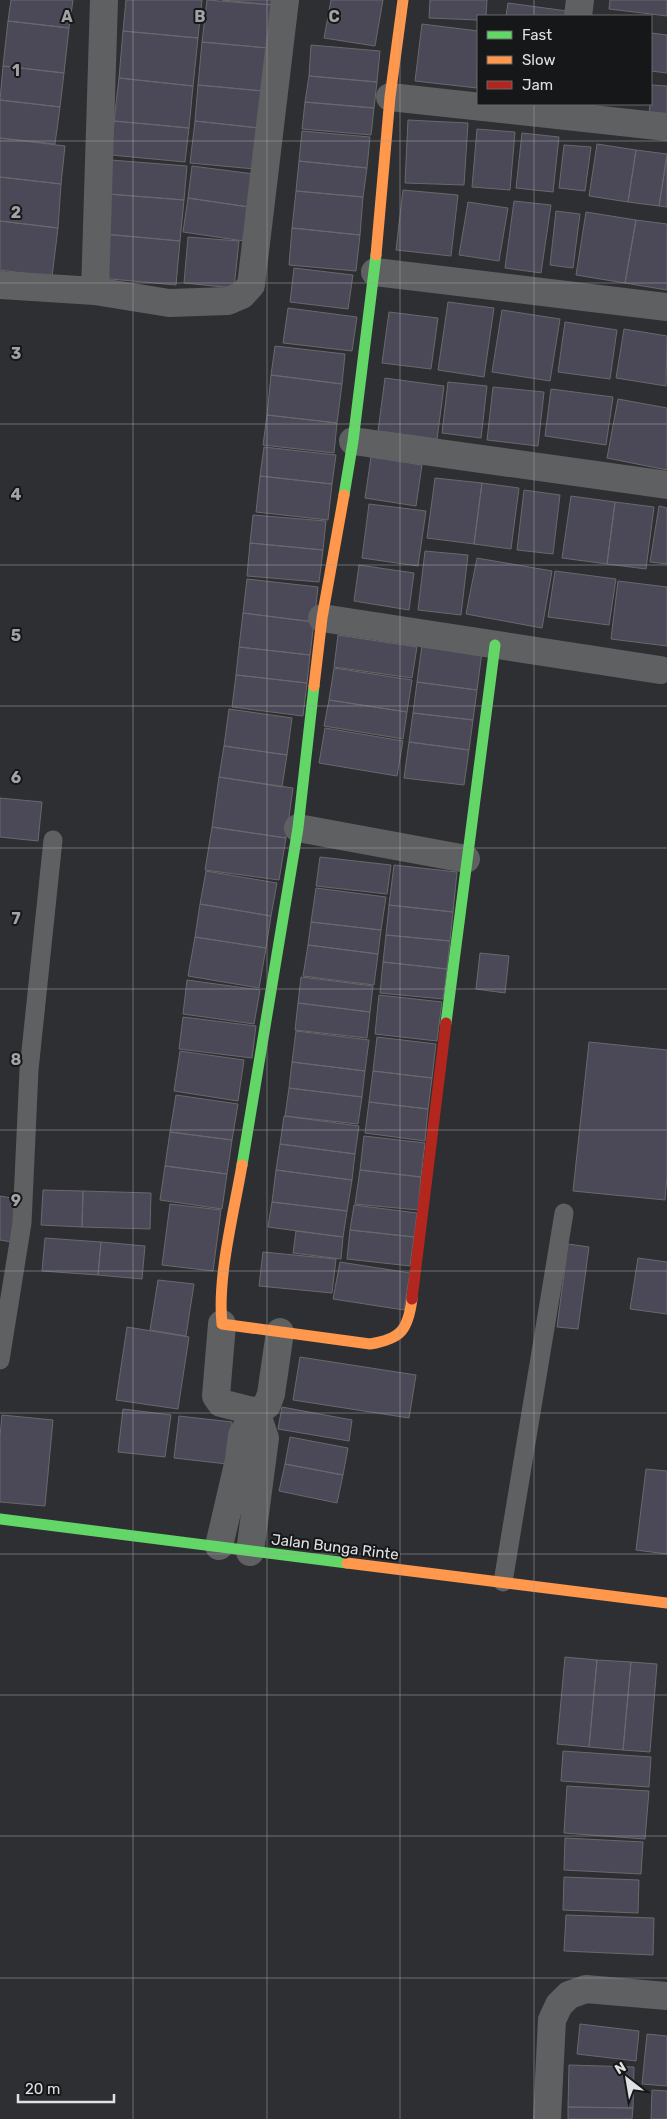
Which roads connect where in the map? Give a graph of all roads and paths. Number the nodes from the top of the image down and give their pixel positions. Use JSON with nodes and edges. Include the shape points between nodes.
{"nodes":[{"id":1,"x":104,"y":0,"type":"edge"},
{"id":2,"x":286,"y":0,"type":"edge"},
{"id":3,"x":403,"y":0,"type":"edge"},
{"id":4,"x":580,"y":0,"type":"edge"},
{"id":5,"x":578,"y":15,"type":"edge"},
{"id":6,"x":390,"y":97,"type":"junction"},
{"id":7,"x":477,"y":104,"type":"edge"},
{"id":8,"x":497,"y":105,"type":"edge"},
{"id":9,"x":564,"y":110,"type":"edge"},
{"id":10,"x":667,"y":127,"type":"edge"},
{"id":11,"x":375,"y":272,"type":"junction"},
{"id":12,"x":0,"y":286,"type":"edge"},
{"id":13,"x":94,"y":292,"type":"junction"},
{"id":14,"x":667,"y":307,"type":"edge"},
{"id":15,"x":353,"y":441,"type":"junction"},
{"id":16,"x":667,"y":485,"type":"edge"},
{"id":17,"x":322,"y":618,"type":"junction"},
{"id":18,"x":495,"y":644,"type":"junction"},
{"id":19,"x":660,"y":670,"type":"dead end"},
{"id":20,"x":298,"y":828,"type":"junction"},
{"id":21,"x":53,"y":840,"type":"dead end"},
{"id":22,"x":466,"y":859,"type":"junction"},
{"id":23,"x":564,"y":1213,"type":"dead end"},
{"id":24,"x":222,"y":1324,"type":"junction"},
{"id":25,"x":280,"y":1332,"type":"junction"},
{"id":26,"x":0,"y":1360,"type":"edge"},
{"id":27,"x":256,"y":1412,"type":"junction"},
{"id":28,"x":0,"y":1519,"type":"edge"},
{"id":29,"x":219,"y":1546,"type":"junction"},
{"id":30,"x":250,"y":1552,"type":"junction"},
{"id":31,"x":503,"y":1582,"type":"junction"},
{"id":32,"x":667,"y":1603,"type":"edge"},
{"id":33,"x":667,"y":1996,"type":"edge"},
{"id":34,"x":547,"y":2119,"type":"edge"}],
"edges":[{"from":1,"to":13,"type":"street"},
{"from":2,"to":13,"type":"street","via":[[250,285],[242,295],[228,301],[169,303]]},
{"from":3,"to":6,"type":"street"},
{"from":4,"to":5,"type":"street"},
{"from":6,"to":7,"type":"street"},
{"from":6,"to":11,"type":"street"},
{"from":8,"to":9,"type":"street"},
{"from":9,"to":10,"type":"street"},
{"from":11,"to":14,"type":"street"},
{"from":11,"to":15,"type":"street"},
{"from":12,"to":13,"type":"street"},
{"from":15,"to":16,"type":"street"},
{"from":15,"to":17,"type":"street"},
{"from":17,"to":18,"type":"street"},
{"from":17,"to":20,"type":"street"},
{"from":18,"to":19,"type":"street"},
{"from":18,"to":22,"type":"street"},
{"from":20,"to":22,"type":"street"},
{"from":20,"to":24,"type":"street","via":[[223,1277]]},
{"from":21,"to":26,"type":"lane","via":[[30,1070],[22,1223]]},
{"from":22,"to":25,"type":"street","via":[[410,1318],[402,1334],[389,1341],[370,1344]]},
{"from":23,"to":31,"type":"lane"},
{"from":24,"to":25,"type":"street"},
{"from":24,"to":27,"type":"street","via":[[216,1396],[222,1403]]},
{"from":25,"to":27,"type":"street","via":[[271,1394],[267,1405]]},
{"from":27,"to":29,"type":"street","via":[[242,1435]]},
{"from":27,"to":30,"type":"street","via":[[265,1438]]},
{"from":28,"to":29,"type":"street","name":"Jalan Bunga Rinte"},
{"from":29,"to":30,"type":"street","name":"Jalan Bunga Rinte"},
{"from":30,"to":31,"type":"street","name":"Jalan Bunga Rinte"},
{"from":31,"to":32,"type":"street","name":"Jalan Bunga Rinte"},
{"from":33,"to":34,"type":"street","via":[[586,1990],[569,1995],[559,2005],[552,2020]]}]}
